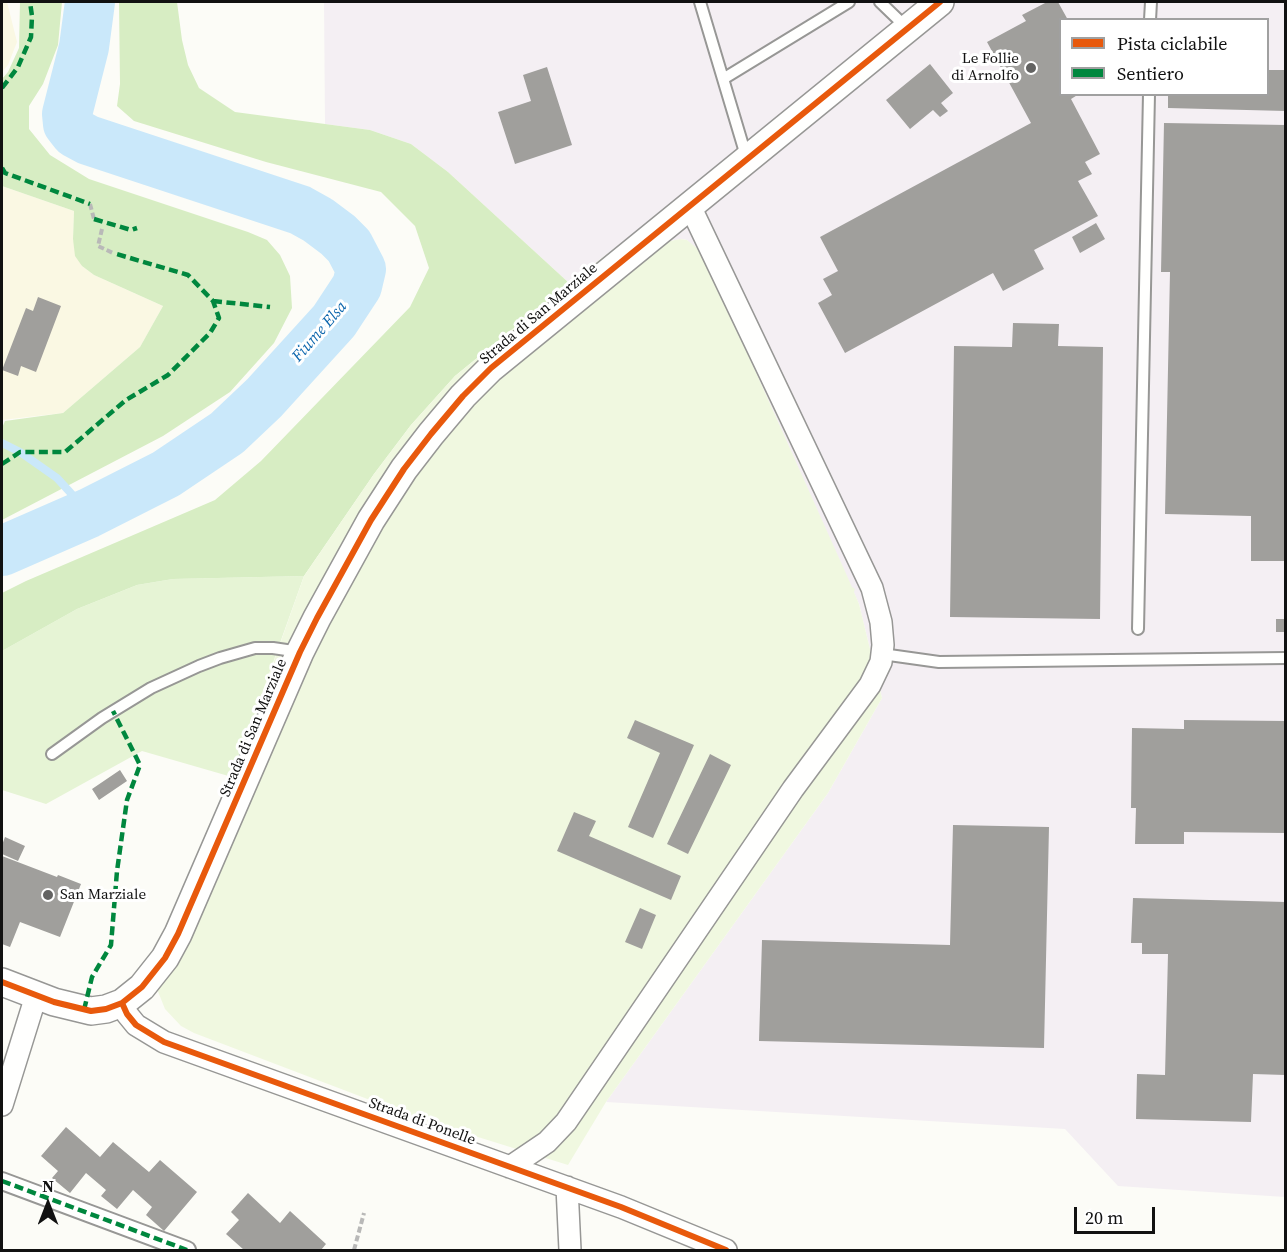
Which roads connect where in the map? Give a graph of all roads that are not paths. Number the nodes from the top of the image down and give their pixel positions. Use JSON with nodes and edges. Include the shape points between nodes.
{"nodes":[{"id":1,"x":700,"y":2,"type":"edge"},
{"id":2,"x":849,"y":2,"type":"edge"},
{"id":3,"x":880,"y":2,"type":"edge"},
{"id":4,"x":940,"y":2,"type":"edge"},
{"id":5,"x":1151,"y":2,"type":"edge"},
{"id":6,"x":1150,"y":18,"type":"edge"},
{"id":7,"x":907,"y":28,"type":"junction"},
{"id":8,"x":723,"y":79,"type":"junction"},
{"id":9,"x":1149,"y":96,"type":"edge"},
{"id":10,"x":747,"y":159,"type":"junction"},
{"id":11,"x":690,"y":206,"type":"junction"},
{"id":12,"x":1138,"y":630,"type":"dead end"},
{"id":13,"x":300,"y":652,"type":"junction"},
{"id":14,"x":882,"y":654,"type":"junction"},
{"id":15,"x":1286,"y":658,"type":"edge"},
{"id":16,"x":52,"y":754,"type":"dead end"},
{"id":17,"x":2,"y":982,"type":"edge"},
{"id":18,"x":36,"y":996,"type":"junction"},
{"id":19,"x":122,"y":1003,"type":"junction"},
{"id":20,"x":5,"y":1080,"type":"edge"},
{"id":21,"x":2,"y":1105,"type":"edge"},
{"id":22,"x":510,"y":1167,"type":"junction"},
{"id":23,"x":2,"y":1181,"type":"edge"},
{"id":24,"x":567,"y":1187,"type":"junction"},
{"id":25,"x":187,"y":1251,"type":"edge"},
{"id":26,"x":570,"y":1251,"type":"edge"},
{"id":27,"x":726,"y":1251,"type":"edge"}],
"edges":[{"from":1,"to":8,"type":"lane"},
{"from":2,"to":8,"type":"lane"},
{"from":3,"to":7,"type":"lane"},
{"from":4,"to":7,"type":"street","name":"Strada di San Marziale"},
{"from":5,"to":6,"type":"lane"},
{"from":7,"to":10,"type":"street","name":"Strada di San Marziale"},
{"from":8,"to":10,"type":"lane"},
{"from":9,"to":12,"type":"lane"},
{"from":10,"to":11,"type":"street","name":"Strada di San Marziale"},
{"from":11,"to":13,"type":"street","name":"Strada di San Marziale","via":[[491,368],[447,414],[410,460],[366,528]]},
{"from":11,"to":14,"type":"street","via":[[872,588],[881,622]]},
{"from":13,"to":16,"type":"lane","via":[[255,648],[199,666],[151,688]]},
{"from":13,"to":19,"type":"street","name":"Strada di San Marziale","via":[[172,947],[142,987]]},
{"from":14,"to":15,"type":"lane","via":[[939,662]]},
{"from":14,"to":22,"type":"street","via":[[870,685],[774,816],[575,1110],[547,1142]]},
{"from":17,"to":18,"type":"street","name":"Strada di San Marziale"},
{"from":18,"to":19,"type":"street","name":"Strada di San Marziale","via":[[91,1011]]},
{"from":18,"to":20,"type":"street"},
{"from":19,"to":22,"type":"street","name":"Strada di Ponelle","via":[[136,1025],[164,1042]]},
{"from":20,"to":21,"type":"street"},
{"from":22,"to":24,"type":"street","name":"Strada di Ponelle"},
{"from":23,"to":25,"type":"street"},
{"from":24,"to":26,"type":"street"},
{"from":24,"to":27,"type":"street","name":"Strada di Ponelle"}]}
